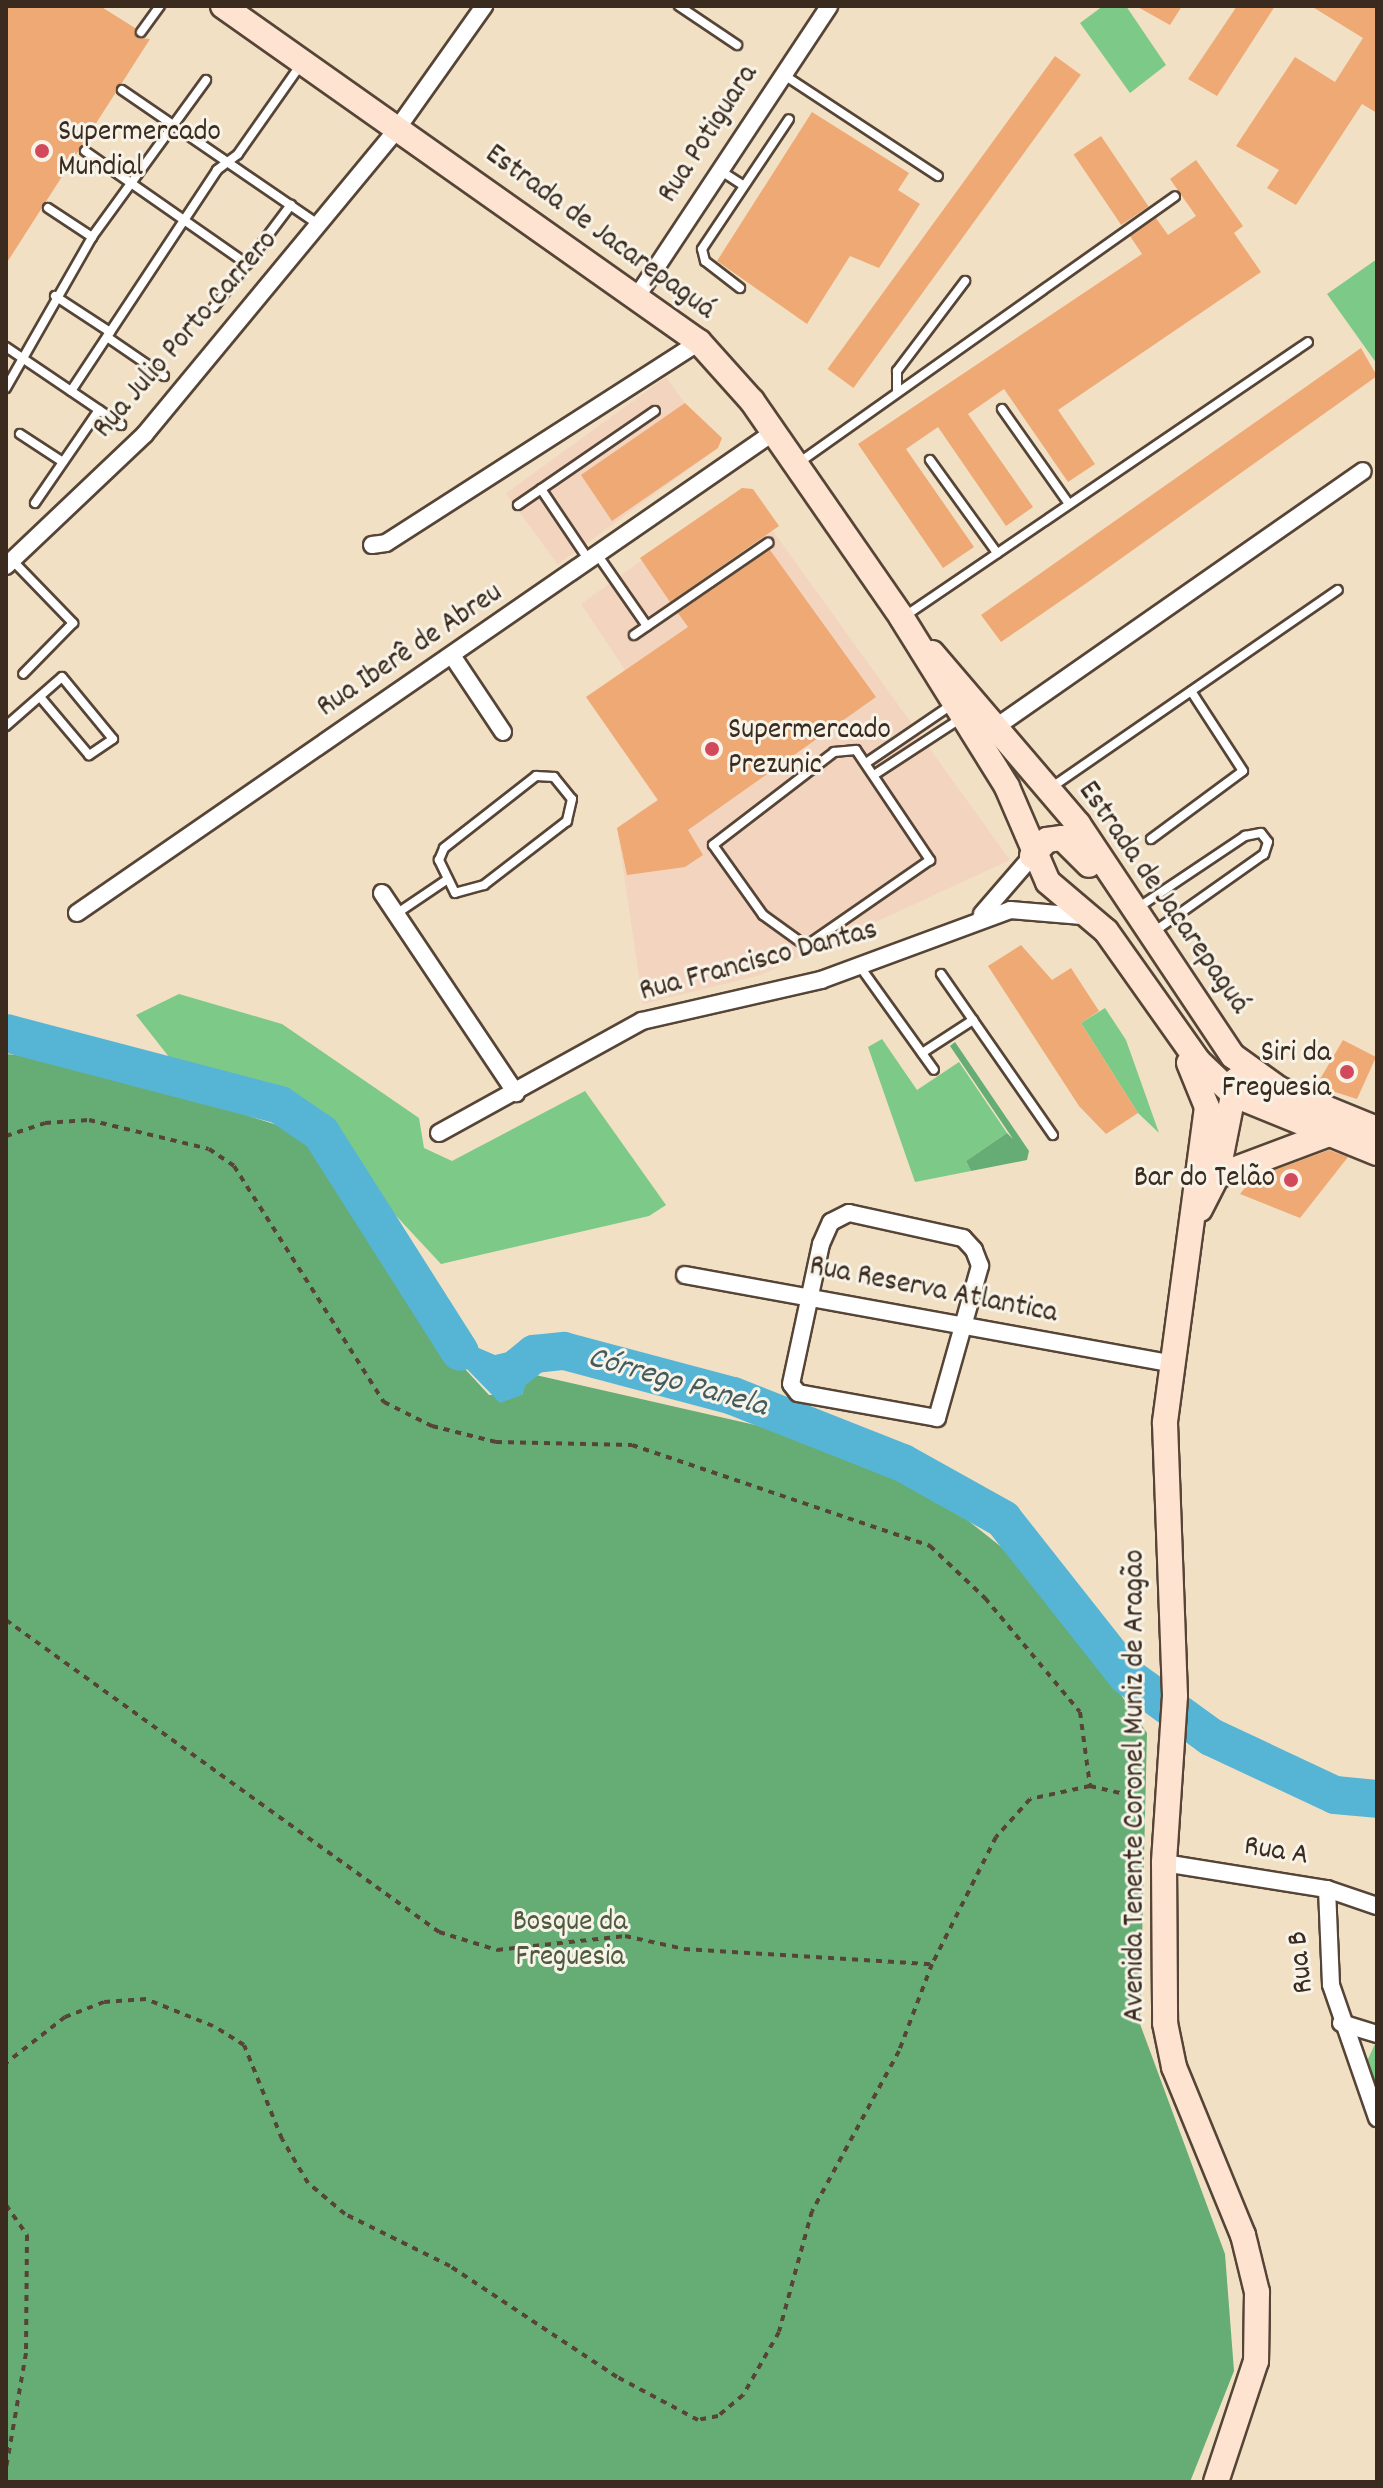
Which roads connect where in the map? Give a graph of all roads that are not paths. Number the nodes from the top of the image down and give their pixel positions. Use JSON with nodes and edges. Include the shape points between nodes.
{"nodes":[{"id":1,"x":160,"y":6,"type":"edge"},
{"id":2,"x":223,"y":6,"type":"edge"},
{"id":3,"x":484,"y":6,"type":"edge"},
{"id":4,"x":679,"y":6,"type":"edge"},
{"id":5,"x":829,"y":6,"type":"edge"},
{"id":6,"x":141,"y":32,"type":"dead end"},
{"id":7,"x":737,"y":45,"type":"dead end"},
{"id":8,"x":302,"y":62,"type":"junction"},
{"id":9,"x":784,"y":74,"type":"junction"},
{"id":10,"x":206,"y":80,"type":"dead end"},
{"id":11,"x":122,"y":90,"type":"dead end"},
{"id":12,"x":789,"y":119,"type":"dead end"},
{"id":13,"x":173,"y":123,"type":"junction"},
{"id":14,"x":397,"y":129,"type":"junction"},
{"id":15,"x":85,"y":151,"type":"dead end"},
{"id":16,"x":227,"y":161,"type":"junction"},
{"id":17,"x":720,"y":170,"type":"junction"},
{"id":18,"x":938,"y":176,"type":"dead end"},
{"id":19,"x":130,"y":182,"type":"junction"},
{"id":20,"x":744,"y":186,"type":"junction"},
{"id":21,"x":1175,"y":196,"type":"dead end"},
{"id":22,"x":291,"y":205,"type":"junction"},
{"id":23,"x":48,"y":208,"type":"dead end"},
{"id":24,"x":184,"y":220,"type":"junction"},
{"id":25,"x":318,"y":224,"type":"junction"},
{"id":26,"x":92,"y":237,"type":"junction"},
{"id":27,"x":247,"y":264,"type":"junction"},
{"id":28,"x":965,"y":281,"type":"dead end"},
{"id":29,"x":740,"y":288,"type":"dead end"},
{"id":30,"x":638,"y":295,"type":"junction"},
{"id":31,"x":55,"y":296,"type":"junction"},
{"id":32,"x":214,"y":307,"type":"dead end"},
{"id":33,"x":108,"y":334,"type":"junction"},
{"id":34,"x":699,"y":342,"type":"junction"},
{"id":35,"x":1308,"y":342,"type":"dead end"},
{"id":36,"x":6,"y":347,"type":"edge"},
{"id":37,"x":24,"y":359,"type":"junction"},
{"id":38,"x":164,"y":376,"type":"dead end"},
{"id":39,"x":6,"y":388,"type":"edge"},
{"id":40,"x":71,"y":391,"type":"junction"},
{"id":41,"x":897,"y":392,"type":"junction"},
{"id":42,"x":1002,"y":409,"type":"dead end"},
{"id":43,"x":99,"y":410,"type":"junction"},
{"id":44,"x":655,"y":411,"type":"dead end"},
{"id":45,"x":121,"y":425,"type":"dead end"},
{"id":46,"x":774,"y":432,"type":"junction"},
{"id":47,"x":20,"y":434,"type":"dead end"},
{"id":48,"x":930,"y":460,"type":"dead end"},
{"id":49,"x":63,"y":462,"type":"junction"},
{"id":50,"x":797,"y":464,"type":"junction"},
{"id":51,"x":1363,"y":471,"type":"dead end"},
{"id":52,"x":541,"y":489,"type":"junction"},
{"id":53,"x":35,"y":503,"type":"dead end"},
{"id":54,"x":1069,"y":504,"type":"junction"},
{"id":55,"x":518,"y":505,"type":"dead end"},
{"id":56,"x":768,"y":543,"type":"dead end"},
{"id":57,"x":372,"y":545,"type":"dead end"},
{"id":58,"x":997,"y":553,"type":"junction"},
{"id":59,"x":595,"y":560,"type":"junction"},
{"id":60,"x":9,"y":563,"type":"edge"},
{"id":61,"x":1338,"y":590,"type":"dead end"},
{"id":62,"x":902,"y":618,"type":"junction"},
{"id":63,"x":647,"y":626,"type":"junction"},
{"id":64,"x":634,"y":635,"type":"dead end"},
{"id":65,"x":453,"y":657,"type":"junction"},
{"id":66,"x":23,"y":674,"type":"dead end"},
{"id":67,"x":1191,"y":691,"type":"junction"},
{"id":68,"x":40,"y":697,"type":"junction"},
{"id":69,"x":955,"y":713,"type":"junction"},
{"id":70,"x":6,"y":726,"type":"edge"},
{"id":71,"x":996,"y":727,"type":"junction"},
{"id":72,"x":503,"y":732,"type":"dead end"},
{"id":73,"x":866,"y":763,"type":"junction"},
{"id":74,"x":874,"y":775,"type":"junction"},
{"id":75,"x":1048,"y":790,"type":"junction"},
{"id":76,"x":1151,"y":839,"type":"dead end"},
{"id":77,"x":1032,"y":856,"type":"junction"},
{"id":78,"x":445,"y":881,"type":"junction"},
{"id":79,"x":382,"y":893,"type":"dead end"},
{"id":80,"x":1135,"y":910,"type":"junction"},
{"id":81,"x":77,"y":913,"type":"dead end"},
{"id":82,"x":396,"y":914,"type":"junction"},
{"id":83,"x":971,"y":922,"type":"junction"},
{"id":84,"x":1097,"y":922,"type":"junction"},
{"id":85,"x":1151,"y":934,"type":"junction"},
{"id":86,"x":861,"y":968,"type":"junction"},
{"id":87,"x":941,"y":974,"type":"dead end"},
{"id":88,"x":973,"y":1020,"type":"junction"},
{"id":89,"x":1180,"y":1038,"type":"junction"},
{"id":90,"x":1223,"y":1043,"type":"junction"},
{"id":91,"x":922,"y":1053,"type":"junction"},
{"id":92,"x":934,"y":1070,"type":"dead end"},
{"id":93,"x":516,"y":1093,"type":"junction"},
{"id":94,"x":1234,"y":1095,"type":"junction"},
{"id":95,"x":1373,"y":1126,"type":"edge"},
{"id":96,"x":439,"y":1133,"type":"dead end"},
{"id":97,"x":1053,"y":1135,"type":"dead end"},
{"id":98,"x":1328,"y":1135,"type":"junction"},
{"id":99,"x":1377,"y":1153,"type":"edge"},
{"id":100,"x":1217,"y":1176,"type":"junction"},
{"id":101,"x":1197,"y":1214,"type":"junction"},
{"id":102,"x":685,"y":1275,"type":"dead end"},
{"id":103,"x":808,"y":1297,"type":"junction"},
{"id":104,"x":964,"y":1327,"type":"junction"},
{"id":105,"x":1171,"y":1363,"type":"junction"},
{"id":106,"x":1164,"y":1863,"type":"junction"},
{"id":107,"x":1327,"y":1889,"type":"junction"},
{"id":108,"x":1377,"y":1906,"type":"edge"},
{"id":109,"x":1341,"y":2023,"type":"junction"},
{"id":110,"x":1377,"y":2034,"type":"edge"},
{"id":111,"x":1377,"y":2118,"type":"edge"},
{"id":112,"x":1216,"y":2482,"type":"edge"}],
"edges":[{"from":1,"to":6,"type":"lane"},
{"from":2,"to":8,"type":"main road","name":"Estrada de Jacarepaguá"},
{"from":3,"to":14,"type":"street","name":"Rua Julio Porto Carrero"},
{"from":4,"to":7,"type":"lane"},
{"from":5,"to":9,"type":"street","name":"Rua Potiguara"},
{"from":8,"to":14,"type":"main road","name":"Estrada de Jacarepaguá"},
{"from":8,"to":16,"type":"lane"},
{"from":9,"to":17,"type":"street","name":"Rua Potiguara"},
{"from":9,"to":18,"type":"lane"},
{"from":10,"to":13,"type":"lane"},
{"from":11,"to":13,"type":"lane"},
{"from":12,"to":20,"type":"lane"},
{"from":13,"to":16,"type":"lane"},
{"from":13,"to":19,"type":"lane"},
{"from":14,"to":25,"type":"street","name":"Rua Julio Porto Carrero"},
{"from":14,"to":30,"type":"main road","name":"Estrada de Jacarepaguá"},
{"from":15,"to":19,"type":"lane"},
{"from":16,"to":22,"type":"lane"},
{"from":16,"to":24,"type":"lane"},
{"from":17,"to":20,"type":"lane"},
{"from":17,"to":30,"type":"street","name":"Rua Potiguara"},
{"from":19,"to":24,"type":"lane"},
{"from":19,"to":26,"type":"lane"},
{"from":20,"to":29,"type":"lane","via":[[701,256]]},
{"from":21,"to":41,"type":"lane"},
{"from":22,"to":25,"type":"lane"},
{"from":22,"to":27,"type":"lane"},
{"from":23,"to":26,"type":"lane"},
{"from":24,"to":27,"type":"lane"},
{"from":24,"to":33,"type":"lane"},
{"from":25,"to":60,"type":"street","name":"Rua Julio Porto Carrero","via":[[145,434]]},
{"from":26,"to":31,"type":"lane"},
{"from":27,"to":32,"type":"lane"},
{"from":28,"to":41,"type":"lane","via":[[897,371]]},
{"from":30,"to":34,"type":"main road","name":"Estrada de Jacarepaguá"},
{"from":31,"to":33,"type":"lane"},
{"from":31,"to":37,"type":"lane"},
{"from":33,"to":38,"type":"lane"},
{"from":33,"to":40,"type":"lane"},
{"from":34,"to":46,"type":"main road","name":"Estrada de Jacarepaguá"},
{"from":34,"to":57,"type":"street","via":[[386,543]]},
{"from":35,"to":54,"type":"lane"},
{"from":36,"to":37,"type":"lane"},
{"from":37,"to":39,"type":"lane"},
{"from":37,"to":40,"type":"lane"},
{"from":40,"to":43,"type":"lane"},
{"from":41,"to":50,"type":"lane"},
{"from":42,"to":54,"type":"lane"},
{"from":43,"to":45,"type":"lane"},
{"from":43,"to":49,"type":"lane"},
{"from":44,"to":52,"type":"lane"},
{"from":46,"to":50,"type":"main road","name":"Estrada de Jacarepaguá"},
{"from":46,"to":59,"type":"street","name":"Rua Iberê de Abreu"},
{"from":47,"to":49,"type":"lane"},
{"from":48,"to":58,"type":"lane"},
{"from":49,"to":53,"type":"lane"},
{"from":50,"to":62,"type":"main road","name":"Estrada de Jacarepaguá"},
{"from":51,"to":71,"type":"street"},
{"from":52,"to":55,"type":"lane"},
{"from":52,"to":59,"type":"lane"},
{"from":54,"to":58,"type":"lane"},
{"from":56,"to":63,"type":"lane"},
{"from":58,"to":62,"type":"lane"},
{"from":59,"to":63,"type":"lane"},
{"from":59,"to":65,"type":"street","name":"Rua Iberê de Abreu"},
{"from":60,"to":66,"type":"lane","via":[[73,623]]},
{"from":61,"to":67,"type":"lane"},
{"from":62,"to":69,"type":"main road","name":"Estrada de Jacarepaguá"},
{"from":62,"to":71,"type":"main road","name":"Estrada de Jacarepaguá"},
{"from":63,"to":64,"type":"lane"},
{"from":65,"to":72,"type":"street"},
{"from":65,"to":81,"type":"street","name":"Rua Iberê de Abreu"},
{"from":67,"to":75,"type":"lane"},
{"from":67,"to":76,"type":"lane","via":[[1243,771]]},
{"from":68,"to":68,"type":"lane","via":[[62,677],[113,739],[89,755]]},
{"from":68,"to":70,"type":"lane"},
{"from":69,"to":73,"type":"lane"},
{"from":69,"to":74,"type":"lane"},
{"from":69,"to":77,"type":"main road","name":"Estrada de Jacarepaguá","via":[[1007,787]]},
{"from":71,"to":75,"type":"main road","name":"Estrada de Jacarepaguá"},
{"from":73,"to":74,"type":"lane"},
{"from":73,"to":74,"type":"lane","via":[[856,750],[834,752],[713,845],[763,915],[806,946],[930,860]]},
{"from":75,"to":80,"type":"main road","name":"Estrada de Jacarepaguá"},
{"from":77,"to":80,"type":"main road","via":[[1047,840],[1071,840],[1107,891]]},
{"from":77,"to":83,"type":"street","name":"Rua Francisco Dantas","via":[[1006,893]]},
{"from":77,"to":84,"type":"main road","name":"Estrada de Jacarepaguá","via":[[1048,882]]},
{"from":78,"to":78,"type":"lane","via":[[444,848],[536,776],[554,777],[572,799],[567,821],[484,885],[462,895]]},
{"from":78,"to":82,"type":"lane"},
{"from":79,"to":82,"type":"street"},
{"from":80,"to":85,"type":"main road","name":"Estrada de Jacarepaguá"},
{"from":80,"to":85,"type":"lane","via":[[1245,836],[1261,833],[1268,842],[1264,854]]},
{"from":82,"to":93,"type":"street"},
{"from":83,"to":84,"type":"street","name":"Rua Francisco Dantas","via":[[1030,908]]},
{"from":83,"to":86,"type":"street","name":"Rua Francisco Dantas"},
{"from":84,"to":89,"type":"main road","name":"Estrada de Jacarepaguá"},
{"from":85,"to":90,"type":"main road","name":"Estrada de Jacarepaguá"},
{"from":86,"to":91,"type":"lane"},
{"from":86,"to":93,"type":"street","name":"Rua Francisco Dantas","via":[[642,1021]]},
{"from":87,"to":88,"type":"lane"},
{"from":88,"to":91,"type":"lane"},
{"from":88,"to":97,"type":"lane"},
{"from":89,"to":94,"type":"main road","name":"Estrada de Jacarepaguá"},
{"from":89,"to":101,"type":"main road","name":"Avenida Tenente Coronel Muniz de Aragão","via":[[1207,1107]]},
{"from":90,"to":94,"type":"main road","name":"Avenida Tenente Coronel Muniz de Aragão","via":[[1235,1071]]},
{"from":90,"to":95,"type":"main road","name":"Estrada de Jacarepaguá","via":[[1279,1089]]},
{"from":91,"to":92,"type":"lane"},
{"from":93,"to":96,"type":"street","name":"Rua Francisco Dantas"},
{"from":94,"to":98,"type":"main road","name":"Estrada de Jacarepaguá"},
{"from":94,"to":100,"type":"main road","name":"Avenida Tenente Coronel Muniz de Aragão"},
{"from":98,"to":99,"type":"main road","name":"Estrada de Jacarepaguá"},
{"from":98,"to":100,"type":"main road","via":[[1301,1139]]},
{"from":100,"to":101,"type":"main road","name":"Avenida Tenente Coronel Muniz de Aragão"},
{"from":101,"to":105,"type":"main road","name":"Avenida Tenente Coronel Muniz de Aragão"},
{"from":102,"to":103,"type":"street","name":"Rua Reserva Atlantica"},
{"from":103,"to":104,"type":"street","name":"Rua Reserva Atlantica"},
{"from":103,"to":104,"type":"street","via":[[831,1222],[849,1213],[963,1238],[980,1266]]},
{"from":103,"to":104,"type":"street","via":[[791,1374],[798,1393],[930,1420],[937,1418]]},
{"from":104,"to":105,"type":"street","name":"Rua Reserva Atlantica"},
{"from":105,"to":106,"type":"main road","name":"Avenida Tenente Coronel Muniz de Aragão","via":[[1165,1423],[1175,1696]]},
{"from":106,"to":107,"type":"street","name":"Rua A"},
{"from":106,"to":112,"type":"main road","name":"Avenida Tenente Coronel Muniz de Aragão","via":[[1165,2023],[1174,2067],[1243,2235],[1257,2292],[1256,2361]]},
{"from":107,"to":108,"type":"street","name":"Rua A"},
{"from":107,"to":109,"type":"street","name":"Rua B","via":[[1325,1952]]},
{"from":109,"to":110,"type":"street"},
{"from":109,"to":111,"type":"street","name":"Rua B"}]}
